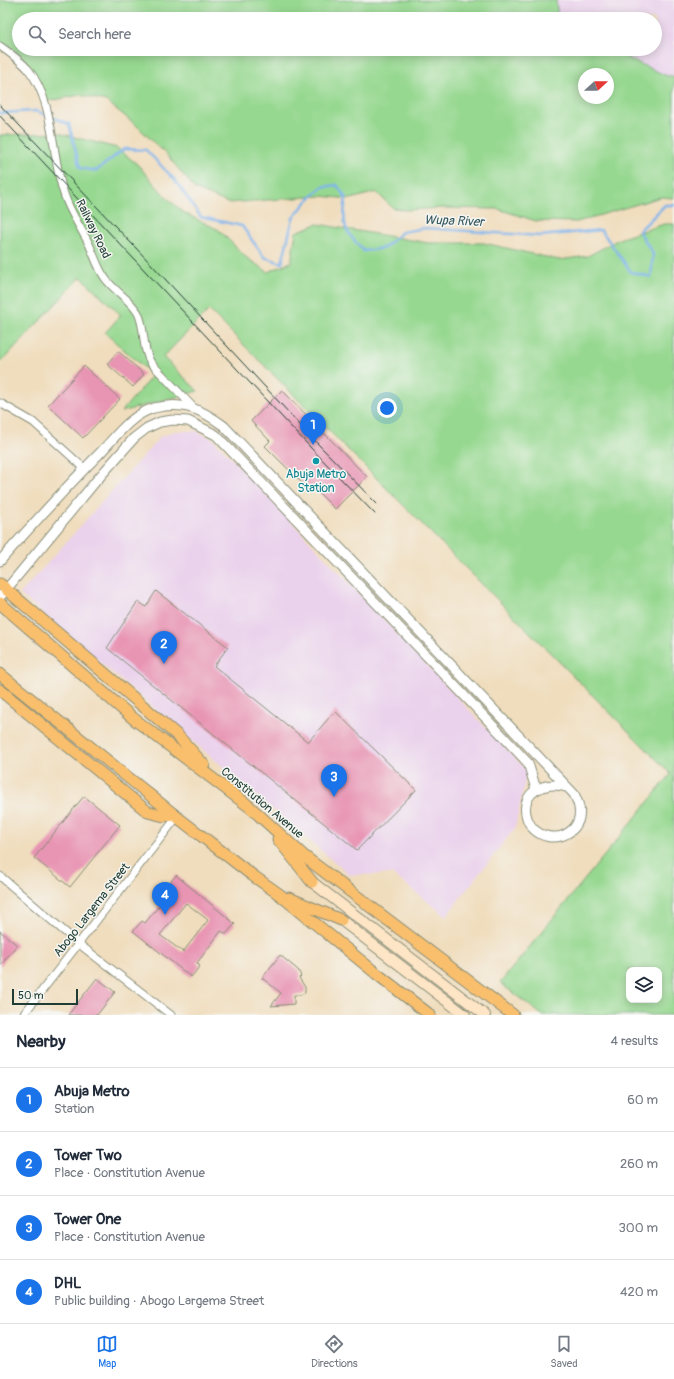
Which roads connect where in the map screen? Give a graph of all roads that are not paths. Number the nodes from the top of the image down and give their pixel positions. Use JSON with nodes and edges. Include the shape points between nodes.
{"nodes":[{"id":1,"x":0,"y":46,"type":"edge"},
{"id":2,"x":0,"y":403,"type":"edge"},
{"id":3,"x":193,"y":407,"type":"junction"},
{"id":4,"x":84,"y":468,"type":"junction"},
{"id":5,"x":0,"y":561,"type":"edge"},
{"id":6,"x":2,"y":590,"type":"edge"},
{"id":7,"x":0,"y":603,"type":"edge"},
{"id":8,"x":0,"y":674,"type":"edge"},
{"id":9,"x":0,"y":690,"type":"edge"},
{"id":10,"x":221,"y":785,"type":"junction"},
{"id":11,"x":566,"y":787,"type":"junction"},
{"id":12,"x":536,"y":789,"type":"junction"},
{"id":13,"x":175,"y":816,"type":"junction"},
{"id":14,"x":265,"y":821,"type":"junction"},
{"id":15,"x":0,"y":876,"type":"edge"},
{"id":16,"x":312,"y":882,"type":"joint"},
{"id":17,"x":279,"y":894,"type":"junction"},
{"id":18,"x":341,"y":920,"type":"joint"},
{"id":19,"x":79,"y":944,"type":"junction"},
{"id":20,"x":462,"y":1013,"type":"edge"},
{"id":21,"x":23,"y":1015,"type":"edge"},
{"id":22,"x":171,"y":1015,"type":"edge"},
{"id":23,"x":430,"y":1015,"type":"edge"},
{"id":24,"x":485,"y":1015,"type":"edge"},
{"id":25,"x":513,"y":1015,"type":"edge"}],
"edges":[{"from":1,"to":3,"type":"street","name":"Railway Road","via":[[35,78],[53,136],[58,171],[67,202],[100,270],[138,314],[147,356],[151,363]]},
{"from":2,"to":4,"type":"street","via":[[33,422]]},
{"from":3,"to":4,"type":"street","via":[[172,405],[153,408],[139,415]]},
{"from":3,"to":11,"type":"street","via":[[209,414],[224,426]]},
{"from":4,"to":5,"type":"street"},
{"from":6,"to":10,"type":"main road","via":[[178,736]]},
{"from":6,"to":12,"type":"street","via":[[134,438],[160,422],[188,421],[216,435],[500,733],[528,763]]},
{"from":7,"to":10,"type":"main road","name":"Constitution Avenue","via":[[134,719]]},
{"from":8,"to":13,"type":"main road"},
{"from":9,"to":13,"type":"main road","via":[[148,812]]},
{"from":10,"to":14,"type":"main road","name":"Constitution Avenue"},
{"from":11,"to":12,"type":"street","via":[[546,784]]},
{"from":11,"to":12,"type":"street","via":[[574,794],[580,814],[577,824],[570,832],[555,837],[545,836],[532,827],[527,818],[528,802]]},
{"from":13,"to":17,"type":"main road"},
{"from":13,"to":19,"type":"street","name":"Abogo Largema Street"},
{"from":14,"to":16,"type":"main road"},
{"from":14,"to":25,"type":"main road","name":"Constitution Avenue","via":[[305,857]]},
{"from":15,"to":19,"type":"street"},
{"from":16,"to":24,"type":"main road"},
{"from":17,"to":18,"type":"main road"},
{"from":17,"to":23,"type":"main road"},
{"from":18,"to":20,"type":"main road"},
{"from":19,"to":21,"type":"street","name":"Abogo Largema Street"},
{"from":19,"to":22,"type":"street"}]}
